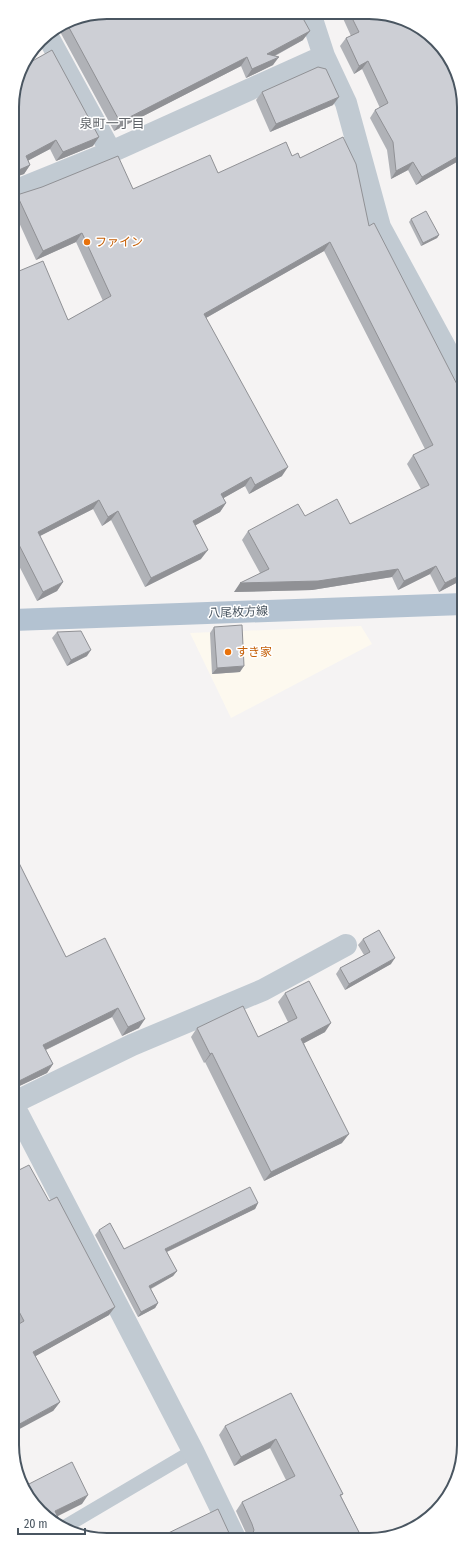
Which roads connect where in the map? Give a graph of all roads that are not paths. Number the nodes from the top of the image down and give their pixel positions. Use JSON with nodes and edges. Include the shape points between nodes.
{"nodes":[{"id":1,"x":312,"y":19,"type":"edge"},
{"id":2,"x":50,"y":40,"type":"edge"},
{"id":3,"x":324,"y":56,"type":"junction"},
{"id":4,"x":111,"y":152,"type":"junction"},
{"id":5,"x":19,"y":189,"type":"edge"},
{"id":6,"x":457,"y":369,"type":"edge"},
{"id":7,"x":457,"y":604,"type":"edge"},
{"id":8,"x":19,"y":620,"type":"edge"},
{"id":9,"x":346,"y":945,"type":"dead end"},
{"id":10,"x":19,"y":1104,"type":"edge"},
{"id":11,"x":19,"y":1117,"type":"edge"},
{"id":12,"x":193,"y":1451,"type":"junction"},
{"id":13,"x":69,"y":1524,"type":"edge"},
{"id":14,"x":233,"y":1533,"type":"edge"}],
"edges":[{"from":1,"to":3,"type":"street"},
{"from":2,"to":4,"type":"street"},
{"from":3,"to":4,"type":"street"},
{"from":3,"to":6,"type":"street","via":[[346,103],[380,227]]},
{"from":4,"to":5,"type":"street"},
{"from":7,"to":8,"type":"main road","name":"八尾枚方線"},
{"from":9,"to":10,"type":"street","via":[[263,990],[132,1045]]},
{"from":11,"to":12,"type":"street"},
{"from":12,"to":13,"type":"lane"},
{"from":12,"to":14,"type":"street"}]}
